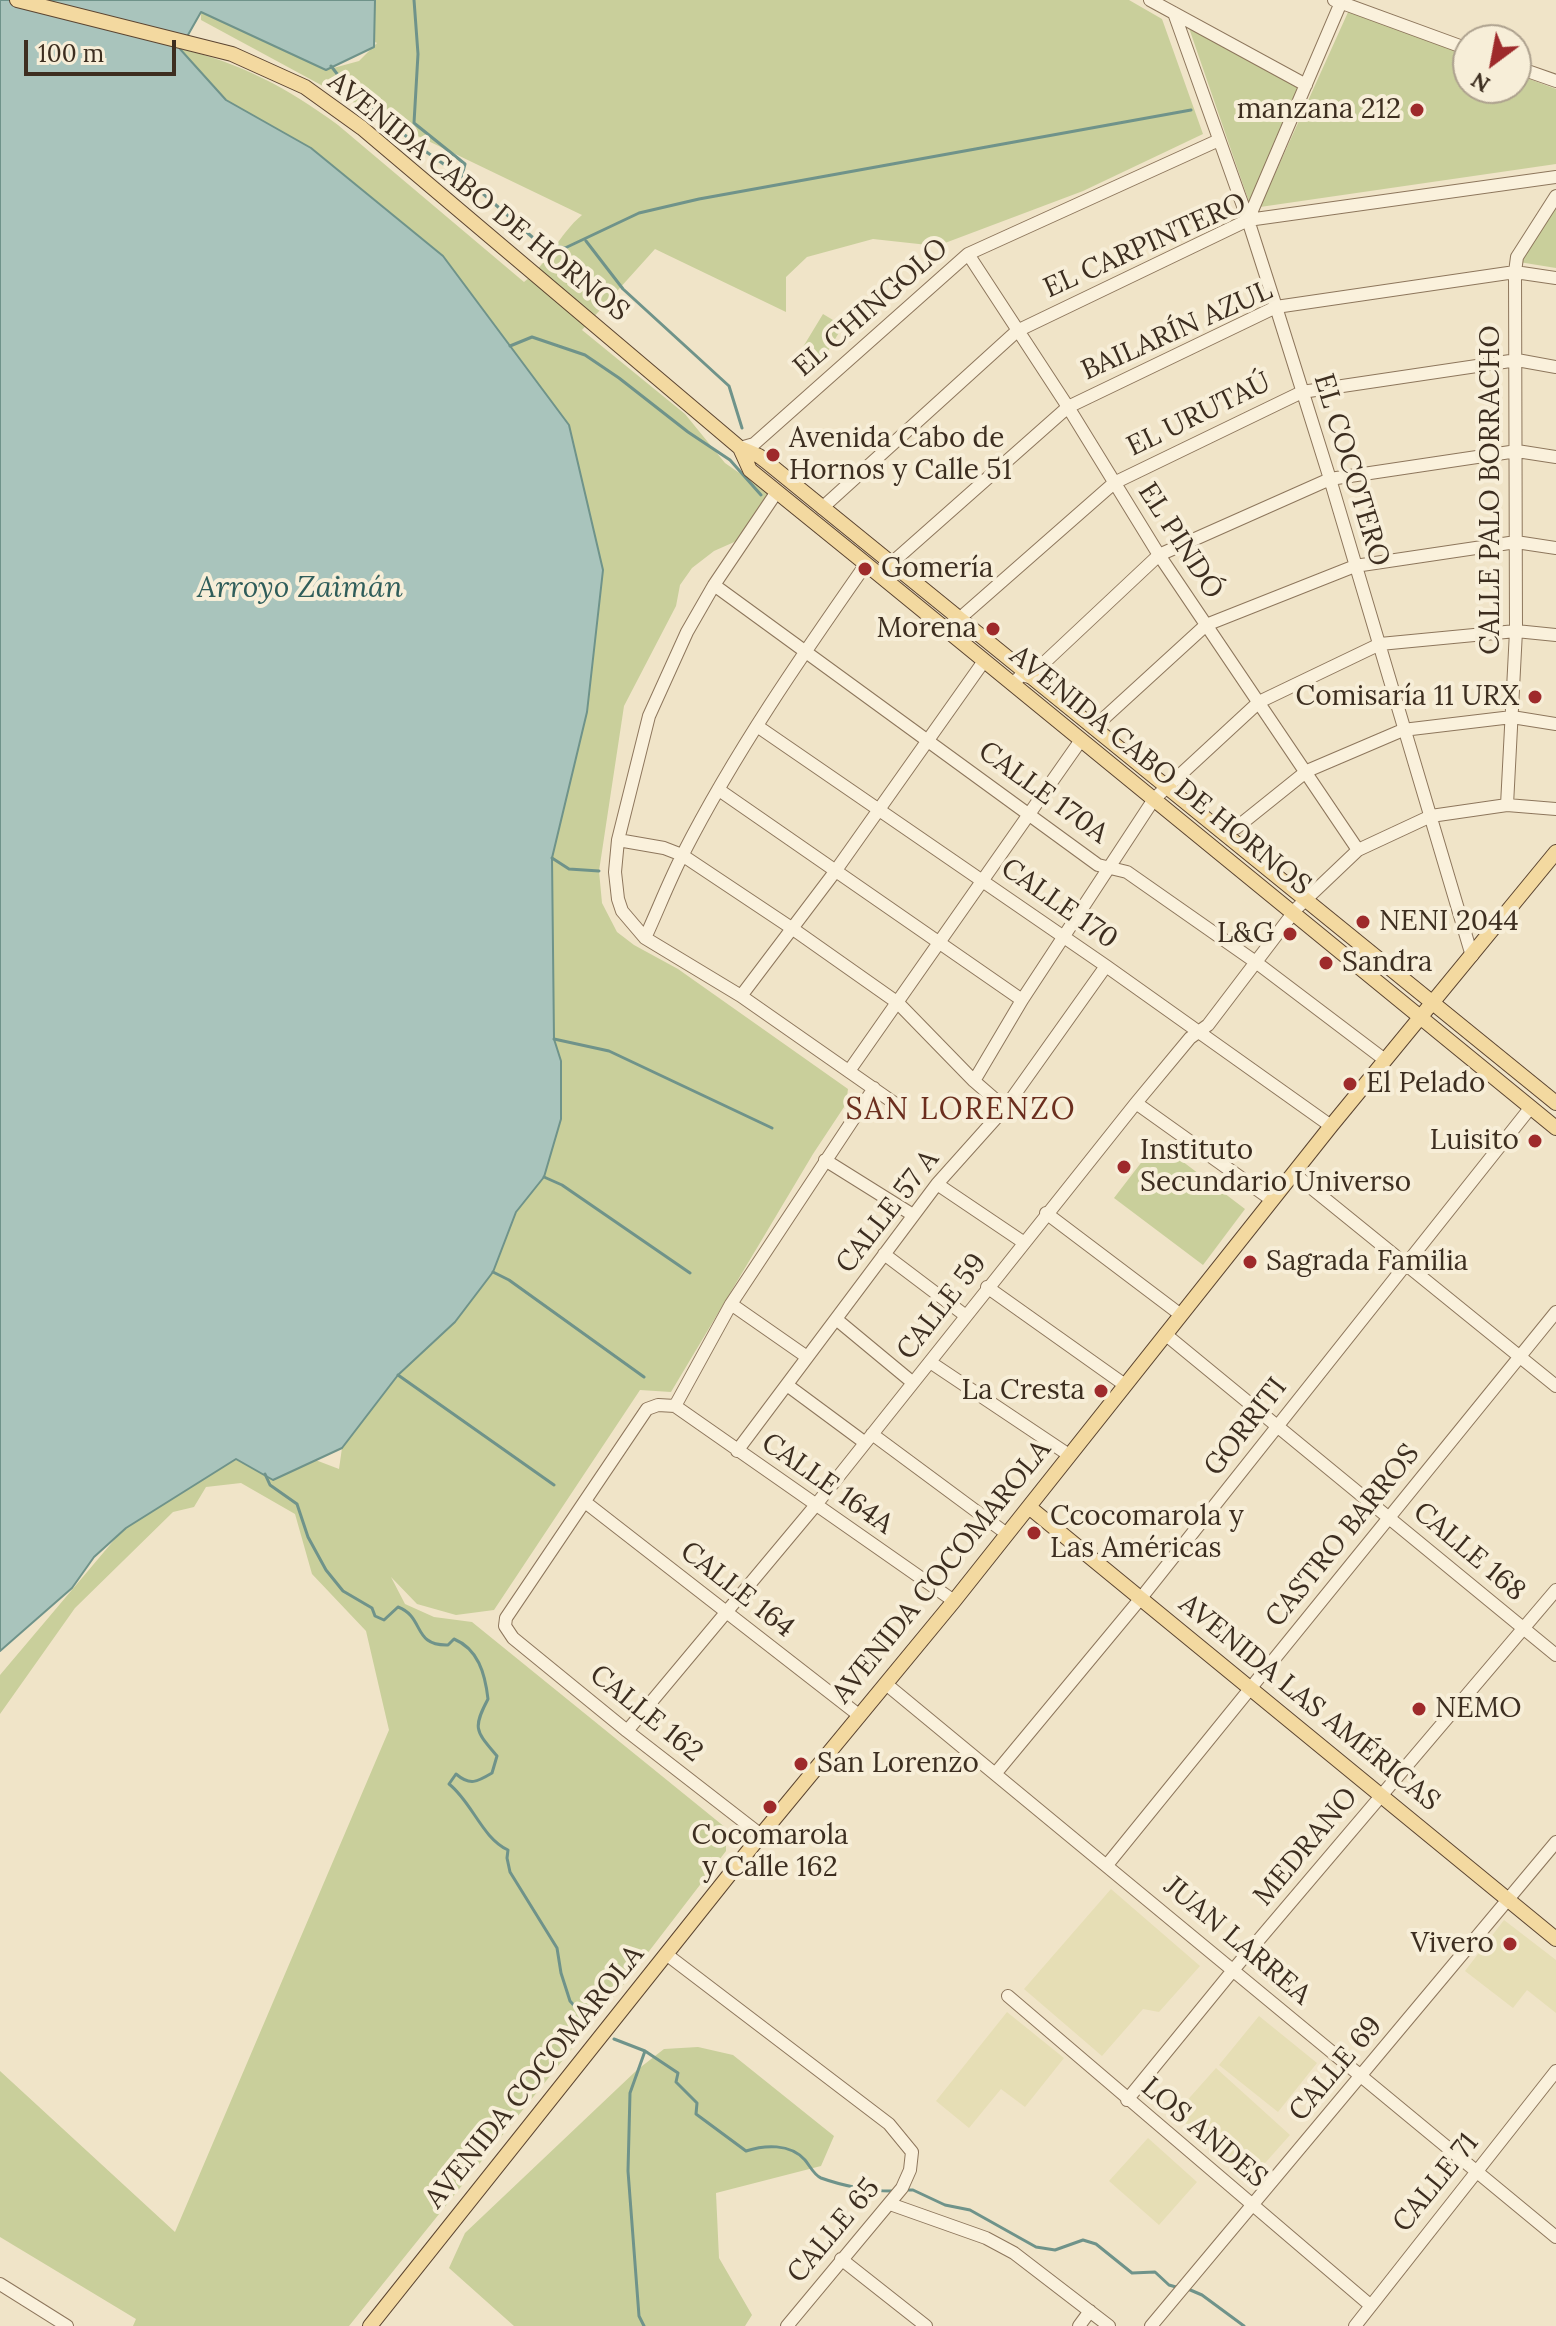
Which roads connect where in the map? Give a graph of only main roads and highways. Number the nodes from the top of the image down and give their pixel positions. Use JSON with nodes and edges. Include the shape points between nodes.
{"nodes":[{"id":1,"x":17,"y":0,"type":"edge"},
{"id":2,"x":740,"y":448,"type":"junction"},
{"id":3,"x":1556,"y":852,"type":"edge"},
{"id":4,"x":1433,"y":1004,"type":"junction"},
{"id":5,"x":1422,"y":1017,"type":"junction"},
{"id":6,"x":1556,"y":1103,"type":"edge"},
{"id":7,"x":1556,"y":1128,"type":"edge"},
{"id":8,"x":1029,"y":1507,"type":"junction"},
{"id":9,"x":1556,"y":1939,"type":"edge"},
{"id":10,"x":370,"y":2326,"type":"edge"}],
"edges":[{"from":1,"to":2,"type":"main road","name":"AVENIDA CABO DE HORNOS","via":[[198,44],[305,87],[362,128]]},
{"from":2,"to":4,"type":"main road","name":"AVENIDA CABO DE HORNOS","via":[[759,456]]},
{"from":2,"to":5,"type":"main road","name":"AVENIDA CABO DE HORNOS","via":[[750,470],[776,493]]},
{"from":3,"to":4,"type":"main road","name":"AVENIDA COCOMAROLA"},
{"from":4,"to":5,"type":"main road","name":"AVENIDA COCOMAROLA"},
{"from":4,"to":6,"type":"main road","name":"AVENIDA CABO DE HORNOS"},
{"from":5,"to":7,"type":"main road","name":"AVENIDA CABO DE HORNOS"},
{"from":5,"to":8,"type":"main road","name":"AVENIDA COCOMAROLA"},
{"from":8,"to":9,"type":"main road","name":"AVENIDA LAS AMÉRICAS"},
{"from":8,"to":10,"type":"main road","name":"AVENIDA COCOMAROLA"}]}
